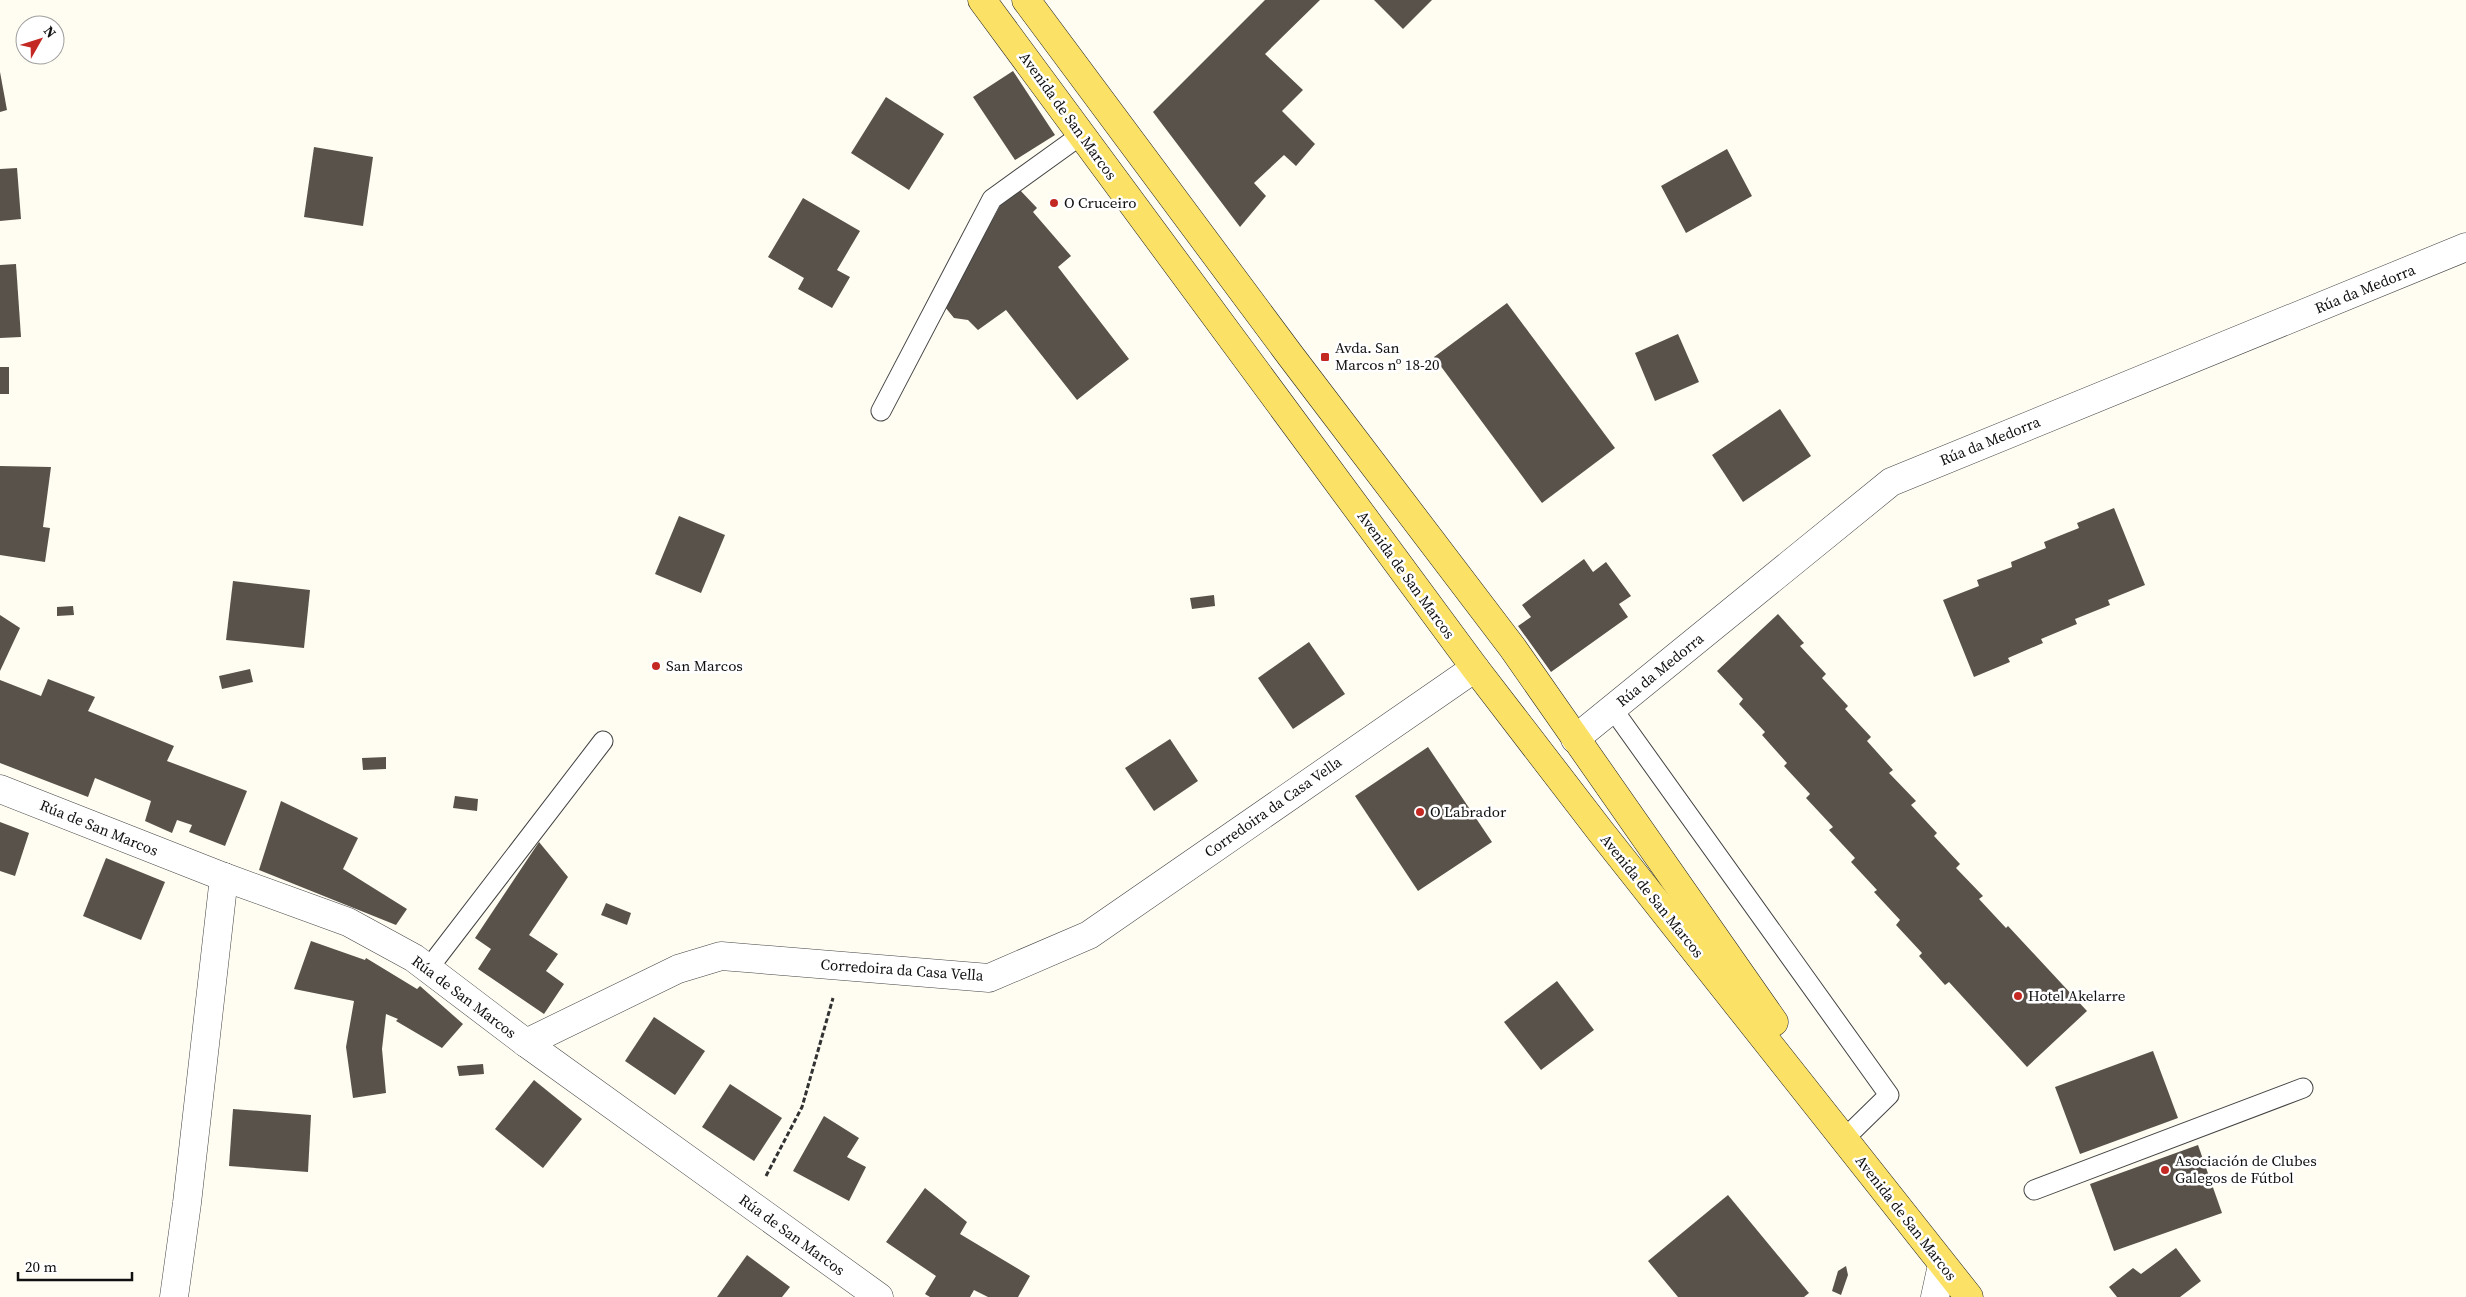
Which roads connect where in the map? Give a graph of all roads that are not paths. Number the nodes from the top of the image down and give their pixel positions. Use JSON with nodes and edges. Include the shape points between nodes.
{"nodes":[{"id":1,"x":982,"y":0,"type":"edge"},
{"id":2,"x":987,"y":0,"type":"edge"},
{"id":3,"x":1026,"y":0,"type":"edge"},
{"id":4,"x":1001,"y":26,"type":"junction"},
{"id":5,"x":1081,"y":134,"type":"junction"},
{"id":6,"x":2466,"y":247,"type":"edge"},
{"id":7,"x":881,"y":411,"type":"dead end"},
{"id":8,"x":1474,"y":668,"type":"junction"},
{"id":9,"x":1612,"y":708,"type":"junction"},
{"id":10,"x":1575,"y":739,"type":"junction"},
{"id":11,"x":604,"y":741,"type":"dead end"},
{"id":12,"x":0,"y":789,"type":"edge"},
{"id":13,"x":1600,"y":832,"type":"junction"},
{"id":14,"x":224,"y":877,"type":"junction"},
{"id":15,"x":428,"y":969,"type":"junction"},
{"id":16,"x":526,"y":1043,"type":"junction"},
{"id":17,"x":2303,"y":1088,"type":"dead end"},
{"id":18,"x":1844,"y":1139,"type":"junction"},
{"id":19,"x":2034,"y":1190,"type":"dead end"},
{"id":20,"x":1942,"y":1265,"type":"junction"},
{"id":21,"x":174,"y":1297,"type":"edge"},
{"id":22,"x":879,"y":1297,"type":"edge"},
{"id":23,"x":1935,"y":1297,"type":"edge"},
{"id":24,"x":1969,"y":1297,"type":"edge"}],
"edges":[{"from":1,"to":4,"type":"main road","name":"Avenida de San Marcos"},
{"from":2,"to":4,"type":"main road"},
{"from":3,"to":10,"type":"main road","name":"Avenida de San Marcos","via":[[1512,647]]},
{"from":4,"to":5,"type":"main road","name":"Avenida de San Marcos"},
{"from":5,"to":7,"type":"lane","via":[[992,199]]},
{"from":5,"to":8,"type":"main road","name":"Avenida de San Marcos"},
{"from":6,"to":9,"type":"street","name":"Rúa da Medorra","via":[[1891,482]]},
{"from":8,"to":10,"type":"main road","via":[[1517,693],[1543,726]]},
{"from":8,"to":13,"type":"main road","name":"Avenida de San Marcos"},
{"from":8,"to":16,"type":"street","name":"Corredoira da Casa Vella","via":[[1089,935],[989,978],[721,956],[678,968]]},
{"from":9,"to":10,"type":"street","name":"Rúa da Medorra"},
{"from":9,"to":18,"type":"lane","via":[[1889,1096]]},
{"from":10,"to":13,"type":"main road","via":[[1571,766],[1595,796]]},
{"from":10,"to":18,"type":"main road","name":"Avenida de San Marcos","via":[[1777,1026]]},
{"from":11,"to":15,"type":"lane"},
{"from":12,"to":14,"type":"street","name":"Rúa de San Marcos"},
{"from":13,"to":18,"type":"main road","name":"Avenida de San Marcos"},
{"from":14,"to":15,"type":"street","name":"Rúa de San Marcos","via":[[348,922]]},
{"from":14,"to":21,"type":"street"},
{"from":15,"to":16,"type":"street","name":"Rúa de San Marcos"},
{"from":16,"to":22,"type":"street","name":"Rúa de San Marcos"},
{"from":17,"to":19,"type":"lane"},
{"from":18,"to":20,"type":"main road","name":"Avenida de San Marcos"},
{"from":20,"to":23,"type":"street"},
{"from":20,"to":24,"type":"main road","name":"Avenida de San Marcos"}]}
